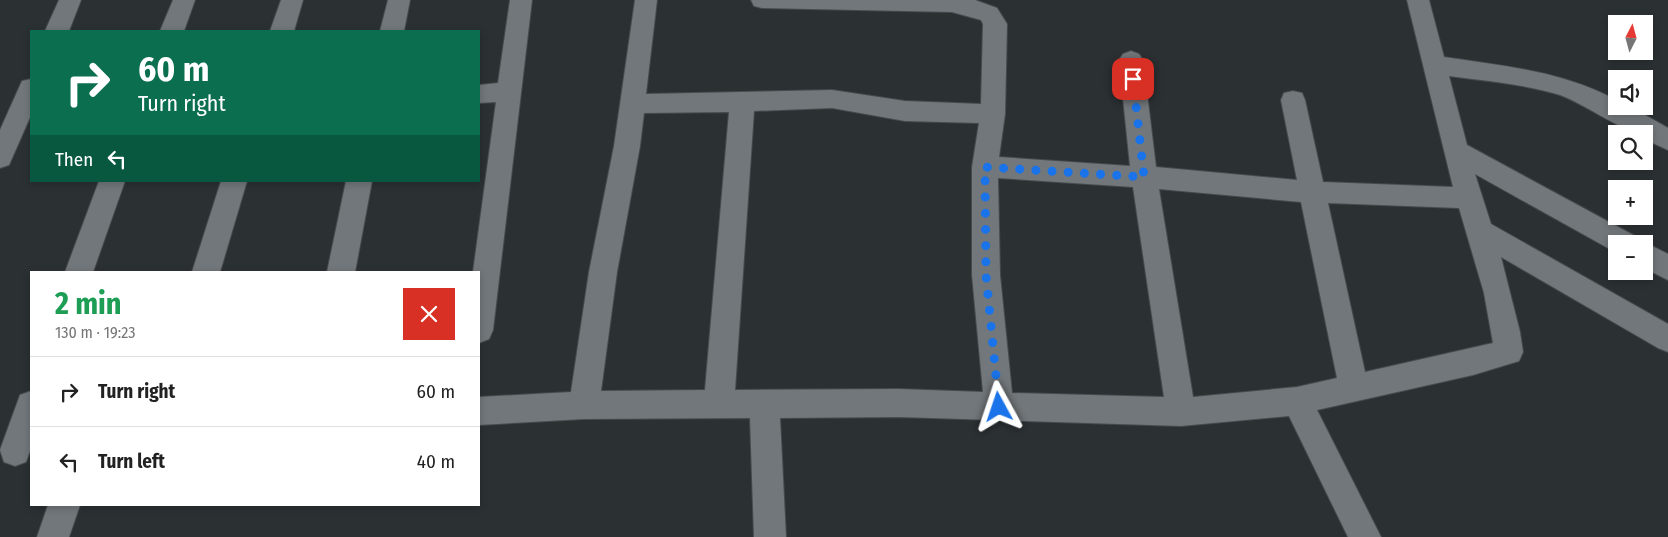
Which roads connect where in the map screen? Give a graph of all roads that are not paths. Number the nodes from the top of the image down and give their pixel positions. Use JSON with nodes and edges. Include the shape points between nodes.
{"nodes":[{"id":1,"x":70,"y":0,"type":"edge"},
{"id":2,"x":184,"y":0,"type":"edge"},
{"id":3,"x":292,"y":0,"type":"edge"},
{"id":4,"x":399,"y":0,"type":"edge"},
{"id":5,"x":521,"y":0,"type":"edge"},
{"id":6,"x":646,"y":0,"type":"edge"},
{"id":7,"x":762,"y":0,"type":"edge"},
{"id":8,"x":1418,"y":0,"type":"edge"},
{"id":9,"x":56,"y":30,"type":"edge"},
{"id":10,"x":172,"y":30,"type":"edge"},
{"id":11,"x":282,"y":30,"type":"edge"},
{"id":12,"x":392,"y":30,"type":"edge"},
{"id":13,"x":1131,"y":60,"type":"dead end"},
{"id":14,"x":1434,"y":65,"type":"junction"},
{"id":15,"x":30,"y":90,"type":"edge"},
{"id":16,"x":510,"y":91,"type":"junction"},
{"id":17,"x":480,"y":94,"type":"edge"},
{"id":18,"x":1293,"y":100,"type":"dead end"},
{"id":19,"x":742,"y":102,"type":"junction"},
{"id":20,"x":631,"y":104,"type":"junction"},
{"id":21,"x":993,"y":114,"type":"junction"},
{"id":22,"x":1668,"y":140,"type":"edge"},
{"id":23,"x":1456,"y":150,"type":"junction"},
{"id":24,"x":0,"y":158,"type":"edge"},
{"id":25,"x":985,"y":167,"type":"junction"},
{"id":26,"x":1144,"y":177,"type":"junction"},
{"id":27,"x":112,"y":182,"type":"edge"},
{"id":28,"x":234,"y":182,"type":"edge"},
{"id":29,"x":359,"y":182,"type":"edge"},
{"id":30,"x":1311,"y":192,"type":"junction"},
{"id":31,"x":1469,"y":198,"type":"junction"},
{"id":32,"x":1481,"y":232,"type":"junction"},
{"id":33,"x":1609,"y":235,"type":"edge"},
{"id":34,"x":1653,"y":259,"type":"edge"},
{"id":35,"x":1668,"y":268,"type":"edge"},
{"id":36,"x":79,"y":271,"type":"edge"},
{"id":37,"x":206,"y":271,"type":"edge"},
{"id":38,"x":341,"y":271,"type":"edge"},
{"id":39,"x":480,"y":322,"type":"edge"},
{"id":40,"x":1668,"y":339,"type":"edge"},
{"id":41,"x":1354,"y":388,"type":"junction"},
{"id":42,"x":1296,"y":401,"type":"junction"},
{"id":43,"x":719,"y":404,"type":"junction"},
{"id":44,"x":764,"y":404,"type":"junction"},
{"id":45,"x":584,"y":405,"type":"junction"},
{"id":46,"x":999,"y":407,"type":"junction"},
{"id":47,"x":30,"y":408,"type":"edge"},
{"id":48,"x":480,"y":411,"type":"edge"},
{"id":49,"x":1181,"y":412,"type":"junction"},
{"id":50,"x":15,"y":451,"type":"edge"},
{"id":51,"x":64,"y":506,"type":"edge"},
{"id":52,"x":53,"y":537,"type":"edge"},
{"id":53,"x":770,"y":537,"type":"edge"},
{"id":54,"x":1365,"y":537,"type":"edge"}],
"edges":[{"from":1,"to":9,"type":"street"},
{"from":2,"to":10,"type":"street"},
{"from":3,"to":11,"type":"street"},
{"from":4,"to":12,"type":"street"},
{"from":5,"to":16,"type":"street"},
{"from":6,"to":20,"type":"street"},
{"from":7,"to":21,"type":"street","via":[[952,4],[989,14],[995,24]]},
{"from":8,"to":14,"type":"street"},
{"from":13,"to":26,"type":"street"},
{"from":14,"to":22,"type":"street","via":[[1563,87]]},
{"from":14,"to":23,"type":"street"},
{"from":15,"to":24,"type":"street"},
{"from":16,"to":17,"type":"street"},
{"from":16,"to":39,"type":"street"},
{"from":18,"to":30,"type":"street"},
{"from":19,"to":20,"type":"street"},
{"from":19,"to":21,"type":"street","via":[[832,99],[904,111]]},
{"from":19,"to":43,"type":"street"},
{"from":20,"to":45,"type":"street","via":[[627,146],[603,272]]},
{"from":21,"to":25,"type":"street"},
{"from":23,"to":31,"type":"street"},
{"from":23,"to":33,"type":"street"},
{"from":25,"to":26,"type":"street"},
{"from":25,"to":46,"type":"street","via":[[986,275]]},
{"from":26,"to":30,"type":"street"},
{"from":26,"to":49,"type":"street"},
{"from":27,"to":36,"type":"street"},
{"from":28,"to":37,"type":"street"},
{"from":29,"to":38,"type":"street"},
{"from":30,"to":31,"type":"street"},
{"from":30,"to":41,"type":"street"},
{"from":31,"to":32,"type":"street"},
{"from":32,"to":40,"type":"street"},
{"from":32,"to":41,"type":"street","via":[[1509,352]]},
{"from":34,"to":35,"type":"street"},
{"from":41,"to":42,"type":"street"},
{"from":42,"to":49,"type":"street"},
{"from":42,"to":54,"type":"street"},
{"from":43,"to":44,"type":"street"},
{"from":43,"to":45,"type":"street"},
{"from":44,"to":46,"type":"street","via":[[899,403]]},
{"from":44,"to":53,"type":"street"},
{"from":45,"to":48,"type":"street"},
{"from":46,"to":49,"type":"street"},
{"from":47,"to":50,"type":"street"},
{"from":51,"to":52,"type":"street"}]}
